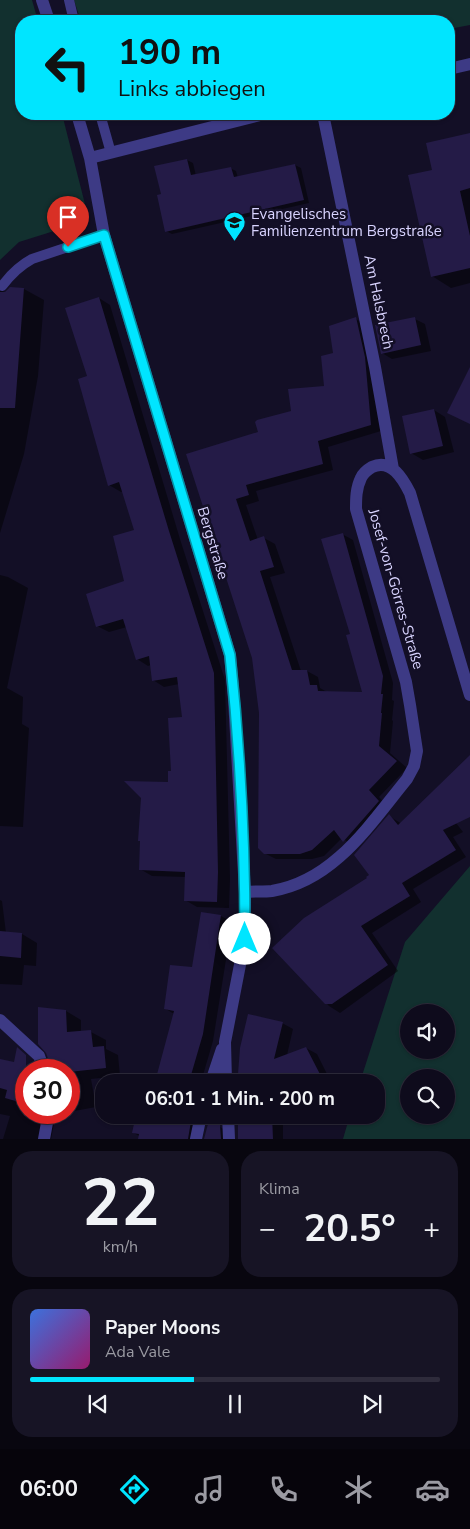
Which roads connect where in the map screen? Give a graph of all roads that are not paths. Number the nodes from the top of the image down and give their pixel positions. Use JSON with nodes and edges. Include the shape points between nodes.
{"nodes":[{"id":1,"x":42,"y":0,"type":"edge"},
{"id":2,"x":69,"y":0,"type":"edge"},
{"id":3,"x":47,"y":15,"type":"edge"},
{"id":4,"x":73,"y":15,"type":"edge"},
{"id":5,"x":470,"y":64,"type":"edge"},
{"id":6,"x":455,"y":68,"type":"edge"},
{"id":7,"x":79,"y":120,"type":"edge"},
{"id":8,"x":102,"y":120,"type":"edge"},
{"id":9,"x":240,"y":120,"type":"edge"},
{"id":10,"x":325,"y":120,"type":"edge"},
{"id":11,"x":111,"y":153,"type":"junction"},
{"id":12,"x":90,"y":158,"type":"junction"},
{"id":13,"x":104,"y":235,"type":"junction"},
{"id":14,"x":2,"y":286,"type":"dead end"},
{"id":15,"x":393,"y":469,"type":"junction"},
{"id":16,"x":470,"y":695,"type":"edge"},
{"id":17,"x":245,"y":892,"type":"junction"},
{"id":18,"x":0,"y":1020,"type":"edge"},
{"id":19,"x":225,"y":1042,"type":"junction"},
{"id":20,"x":40,"y":1059,"type":"edge"},
{"id":21,"x":214,"y":1074,"type":"edge"},
{"id":22,"x":226,"y":1074,"type":"edge"},
{"id":23,"x":47,"y":1124,"type":"edge"},
{"id":24,"x":199,"y":1124,"type":"edge"},
{"id":25,"x":228,"y":1124,"type":"edge"},
{"id":26,"x":44,"y":1139,"type":"edge"},
{"id":27,"x":196,"y":1139,"type":"edge"},
{"id":28,"x":229,"y":1139,"type":"edge"}],
"edges":[{"from":1,"to":3,"type":"street"},
{"from":2,"to":4,"type":"lane"},
{"from":5,"to":6,"type":"street"},
{"from":7,"to":12,"type":"street","name":"Bergstraße"},
{"from":8,"to":11,"type":"lane"},
{"from":9,"to":11,"type":"street"},
{"from":10,"to":15,"type":"street","name":"Am Halsbrech","via":[[376,367]]},
{"from":11,"to":12,"type":"street"},
{"from":12,"to":13,"type":"street","name":"Bergstraße"},
{"from":13,"to":14,"type":"lane","via":[[27,261],[12,272]]},
{"from":13,"to":17,"type":"street","name":"Bergstraße","via":[[230,655]]},
{"from":15,"to":16,"type":"street","via":[[402,477],[410,493]]},
{"from":15,"to":17,"type":"street","name":"Josef-von-Görres-Straße","via":[[376,465],[367,470],[356,492],[356,509],[406,682],[418,751],[414,766],[401,786],[340,857],[297,884],[272,891]]},
{"from":17,"to":19,"type":"street","name":"Bergstraße","via":[[245,939]]},
{"from":18,"to":20,"type":"street"},
{"from":19,"to":21,"type":"street"},
{"from":19,"to":22,"type":"street"},
{"from":23,"to":26,"type":"street"},
{"from":24,"to":27,"type":"street"},
{"from":25,"to":28,"type":"street"}]}
